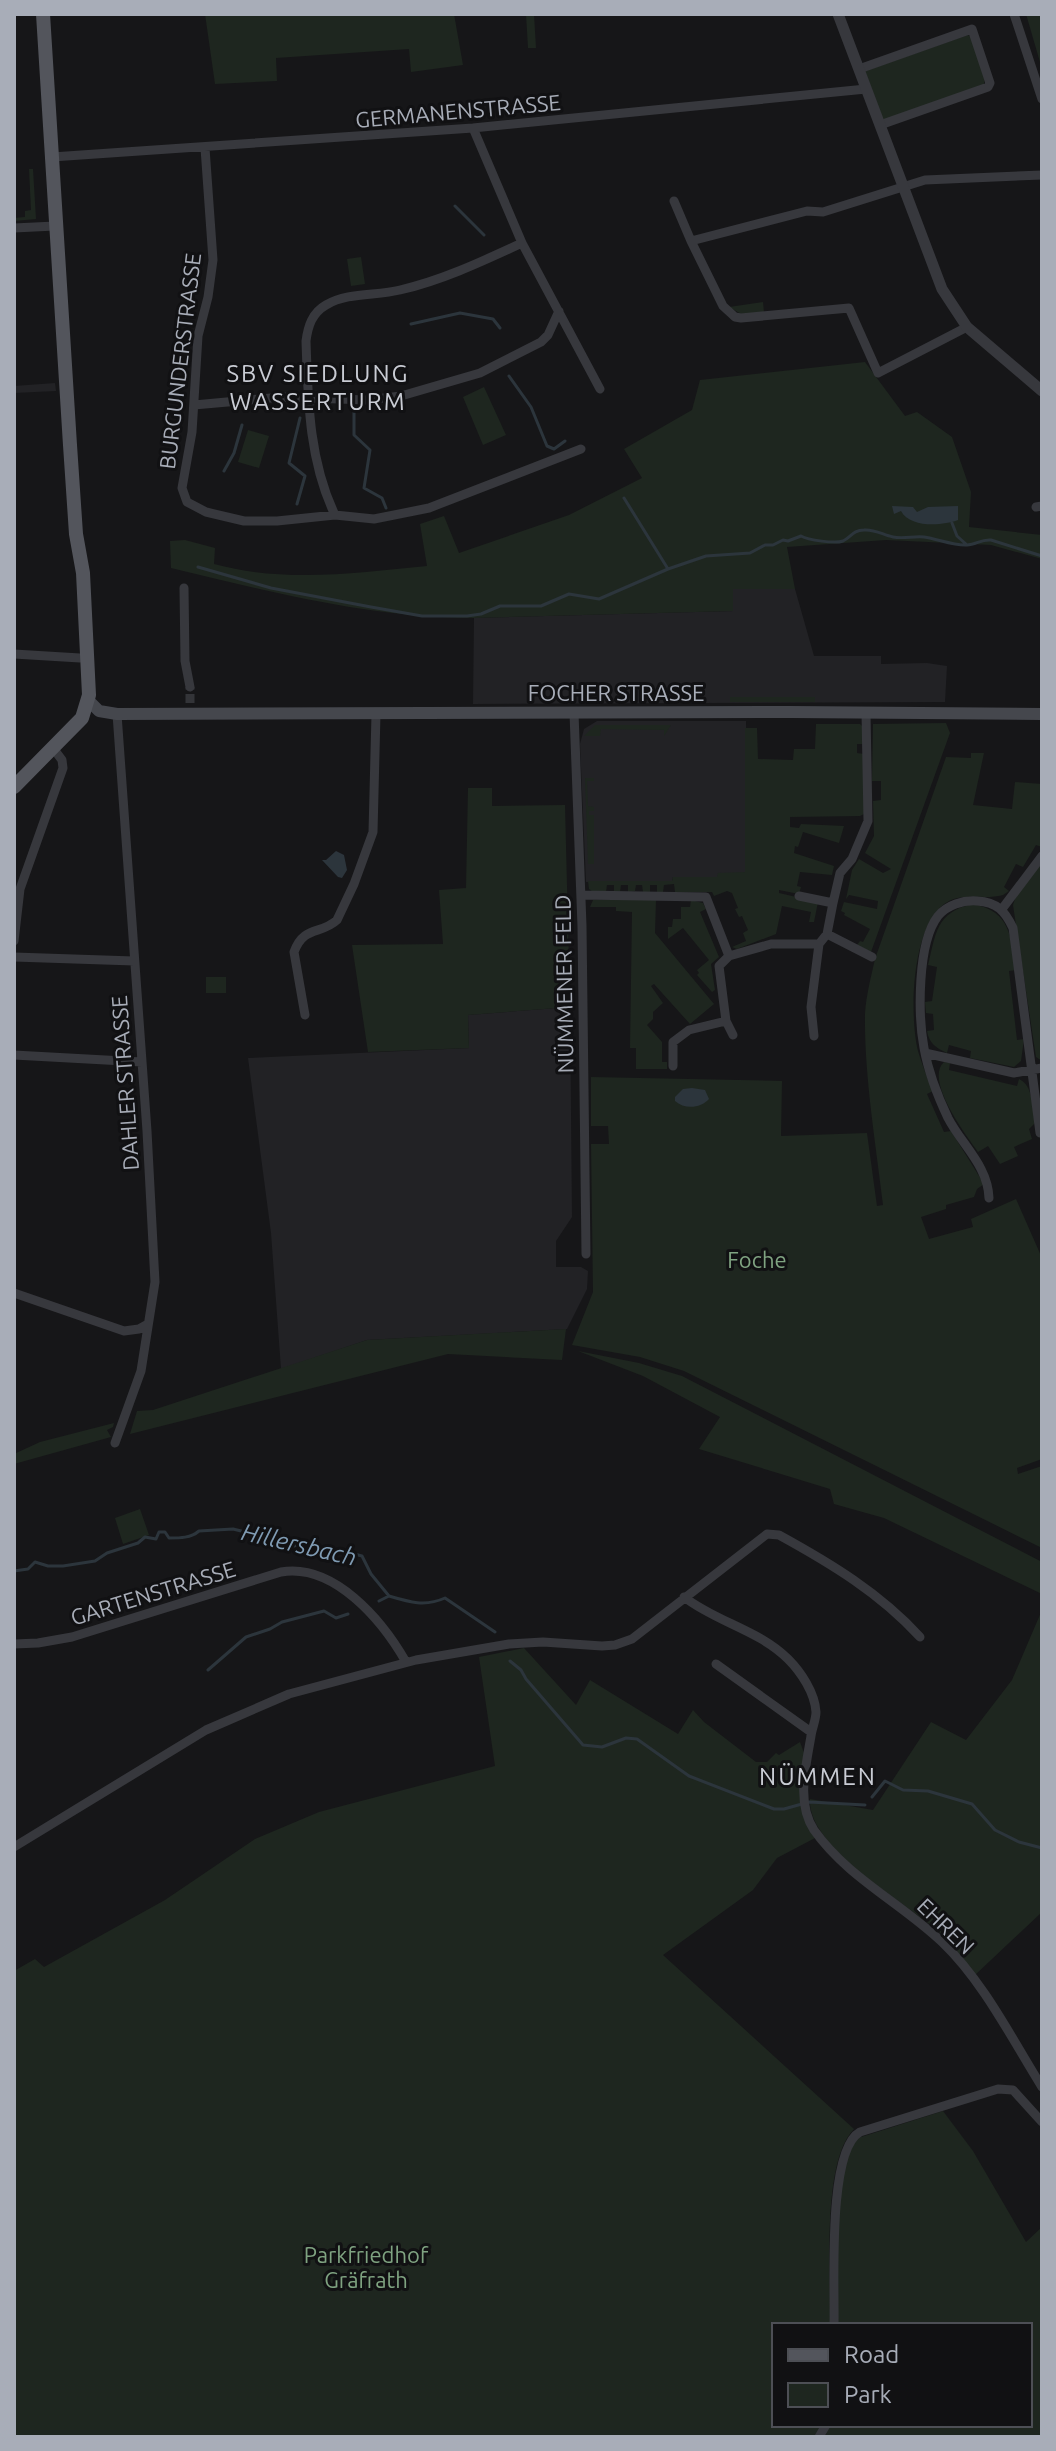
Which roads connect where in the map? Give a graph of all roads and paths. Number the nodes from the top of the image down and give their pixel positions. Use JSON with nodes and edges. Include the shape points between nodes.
{"nodes":[{"id":1,"x":43,"y":14,"type":"edge"},
{"id":2,"x":838,"y":14,"type":"edge"},
{"id":3,"x":1014,"y":14,"type":"edge"},
{"id":4,"x":859,"y":69,"type":"junction"},
{"id":5,"x":866,"y":89,"type":"junction"},
{"id":6,"x":1042,"y":99,"type":"edge"},
{"id":7,"x":880,"y":125,"type":"junction"},
{"id":8,"x":473,"y":128,"type":"junction"},
{"id":9,"x":205,"y":148,"type":"junction"},
{"id":10,"x":52,"y":157,"type":"junction"},
{"id":11,"x":1042,"y":175,"type":"edge"},
{"id":12,"x":902,"y":186,"type":"junction"},
{"id":13,"x":674,"y":201,"type":"dead end"},
{"id":14,"x":55,"y":226,"type":"junction"},
{"id":15,"x":14,"y":228,"type":"edge"},
{"id":16,"x":691,"y":241,"type":"junction"},
{"id":17,"x":522,"y":243,"type":"junction"},
{"id":18,"x":559,"y":311,"type":"junction"},
{"id":19,"x":967,"y":327,"type":"junction"},
{"id":20,"x":600,"y":389,"type":"dead end"},
{"id":21,"x":1042,"y":391,"type":"edge"},
{"id":22,"x":308,"y":397,"type":"junction"},
{"id":23,"x":194,"y":405,"type":"junction"},
{"id":24,"x":581,"y":449,"type":"dead end"},
{"id":25,"x":335,"y":515,"type":"junction"},
{"id":26,"x":76,"y":534,"type":"junction"},
{"id":27,"x":184,"y":588,"type":"dead end"},
{"id":28,"x":14,"y":654,"type":"edge"},
{"id":29,"x":73,"y":658,"type":"junction"},
{"id":30,"x":81,"y":686,"type":"junction"},
{"id":31,"x":190,"y":687,"type":"tunnel mouth"},
{"id":32,"x":89,"y":701,"type":"junction"},
{"id":33,"x":574,"y":713,"type":"junction"},
{"id":34,"x":866,"y":713,"type":"junction"},
{"id":35,"x":113,"y":714,"type":"junction"},
{"id":36,"x":376,"y":714,"type":"junction"},
{"id":37,"x":1042,"y":714,"type":"edge"},
{"id":38,"x":76,"y":725,"type":"junction"},
{"id":39,"x":53,"y":748,"type":"junction"},
{"id":40,"x":14,"y":787,"type":"edge"},
{"id":41,"x":1042,"y":856,"type":"edge"},
{"id":42,"x":581,"y":895,"type":"junction"},
{"id":43,"x":799,"y":896,"type":"dead end"},
{"id":44,"x":833,"y":903,"type":"junction"},
{"id":45,"x":1002,"y":909,"type":"junction"},
{"id":46,"x":827,"y":934,"type":"junction"},
{"id":47,"x":14,"y":941,"type":"edge"},
{"id":48,"x":819,"y":944,"type":"junction"},
{"id":49,"x":729,"y":956,"type":"junction"},
{"id":50,"x":14,"y":957,"type":"edge"},
{"id":51,"x":872,"y":957,"type":"dead end"},
{"id":52,"x":134,"y":961,"type":"junction"},
{"id":53,"x":305,"y":1015,"type":"dead end"},
{"id":54,"x":726,"y":1021,"type":"junction"},
{"id":55,"x":733,"y":1035,"type":"dead end"},
{"id":56,"x":814,"y":1036,"type":"dead end"},
{"id":57,"x":925,"y":1053,"type":"junction"},
{"id":58,"x":14,"y":1055,"type":"edge"},
{"id":59,"x":142,"y":1062,"type":"junction"},
{"id":60,"x":673,"y":1066,"type":"dead end"},
{"id":61,"x":1042,"y":1068,"type":"edge"},
{"id":62,"x":1031,"y":1070,"type":"junction"},
{"id":63,"x":1040,"y":1133,"type":"dead end"},
{"id":64,"x":989,"y":1198,"type":"dead end"},
{"id":65,"x":586,"y":1254,"type":"dead end"},
{"id":66,"x":14,"y":1293,"type":"edge"},
{"id":67,"x":148,"y":1324,"type":"junction"},
{"id":68,"x":115,"y":1443,"type":"dead end"},
{"id":69,"x":684,"y":1597,"type":"junction"},
{"id":70,"x":920,"y":1637,"type":"dead end"},
{"id":71,"x":14,"y":1644,"type":"edge"},
{"id":72,"x":406,"y":1662,"type":"junction"},
{"id":73,"x":716,"y":1664,"type":"dead end"},
{"id":74,"x":811,"y":1732,"type":"junction"},
{"id":75,"x":14,"y":1847,"type":"edge"},
{"id":76,"x":1042,"y":2087,"type":"edge"},
{"id":77,"x":1042,"y":2122,"type":"edge"},
{"id":78,"x":834,"y":2323,"type":"edge"}],
"edges":[{"from":1,"to":10,"type":"main road"},
{"from":2,"to":4,"type":"street"},
{"from":3,"to":6,"type":"street"},
{"from":4,"to":5,"type":"street"},
{"from":4,"to":7,"type":"street","via":[[972,29],[988,87]]},
{"from":5,"to":7,"type":"street"},
{"from":5,"to":8,"type":"street","name":"GERMANENSTRASSE"},
{"from":7,"to":12,"type":"street"},
{"from":8,"to":9,"type":"street","name":"GERMANENSTRASSE"},
{"from":8,"to":17,"type":"street"},
{"from":9,"to":10,"type":"street","name":"GERMANENSTRASSE"},
{"from":9,"to":23,"type":"street","name":"BURGUNDERSTRASSE","via":[[213,260],[198,336]]},
{"from":10,"to":14,"type":"main road"},
{"from":11,"to":12,"type":"street","via":[[925,180]]},
{"from":12,"to":16,"type":"street","via":[[830,210],[807,211]]},
{"from":12,"to":19,"type":"street","via":[[942,289]]},
{"from":13,"to":16,"type":"street"},
{"from":14,"to":15,"type":"street"},
{"from":14,"to":26,"type":"main road"},
{"from":16,"to":19,"type":"street","via":[[730,314],[748,318],[849,308],[878,373]]},
{"from":17,"to":18,"type":"street"},
{"from":17,"to":22,"type":"street","via":[[447,276],[324,306],[307,328]]},
{"from":18,"to":20,"type":"street"},
{"from":18,"to":22,"type":"street","via":[[541,342],[480,373],[383,398]]},
{"from":19,"to":21,"type":"street"},
{"from":22,"to":23,"type":"street"},
{"from":22,"to":25,"type":"street","via":[[316,464]]},
{"from":23,"to":25,"type":"street","name":"BURGUNDERSTRASSE","via":[[182,488],[187,502],[244,521]]},
{"from":24,"to":25,"type":"street","name":"BURGUNDERSTRASSE","via":[[413,513],[367,520]]},
{"from":26,"to":29,"type":"main road"},
{"from":26,"to":32,"type":"main road"},
{"from":27,"to":31,"type":"street"},
{"from":28,"to":29,"type":"street"},
{"from":29,"to":30,"type":"main road"},
{"from":30,"to":32,"type":"main road"},
{"from":30,"to":38,"type":"main road"},
{"from":32,"to":35,"type":"main road","via":[[99,711]]},
{"from":32,"to":38,"type":"main road"},
{"from":33,"to":34,"type":"main road","name":"FOCHER STRASSE"},
{"from":33,"to":36,"type":"main road","name":"FOCHER STRASSE"},
{"from":33,"to":42,"type":"street","name":"NÜMMENER FELD"},
{"from":34,"to":37,"type":"main road","name":"FOCHER STRASSE"},
{"from":34,"to":44,"type":"street","via":[[868,821],[840,873]]},
{"from":35,"to":36,"type":"main road","name":"FOCHER STRASSE","via":[[190,708]]},
{"from":35,"to":38,"type":"main road","name":"FOCHER STRASSE"},
{"from":35,"to":52,"type":"street","name":"DAHLER STRASSE"},
{"from":36,"to":53,"type":"street","via":[[370,842],[337,920],[306,934],[294,952]]},
{"from":38,"to":39,"type":"main road"},
{"from":39,"to":40,"type":"main road"},
{"from":39,"to":47,"type":"street","via":[[63,768],[20,889]]},
{"from":41,"to":45,"type":"street"},
{"from":42,"to":49,"type":"street","via":[[706,897]]},
{"from":42,"to":65,"type":"street","name":"NÜMMENER FELD"},
{"from":43,"to":44,"type":"street"},
{"from":44,"to":46,"type":"street"},
{"from":45,"to":57,"type":"street","via":[[967,901],[948,907],[935,922],[922,976]]},
{"from":45,"to":62,"type":"street","via":[[1013,928]]},
{"from":46,"to":48,"type":"street"},
{"from":46,"to":51,"type":"street"},
{"from":48,"to":49,"type":"street","via":[[771,944]]},
{"from":48,"to":56,"type":"street","via":[[811,1007]]},
{"from":49,"to":54,"type":"street","via":[[719,966]]},
{"from":50,"to":52,"type":"street"},
{"from":52,"to":59,"type":"street","name":"DAHLER STRASSE"},
{"from":54,"to":55,"type":"street"},
{"from":54,"to":60,"type":"street","via":[[689,1030],[673,1042]]},
{"from":57,"to":62,"type":"street","via":[[1014,1073]]},
{"from":57,"to":64,"type":"street","via":[[949,1120],[987,1179]]},
{"from":58,"to":59,"type":"street"},
{"from":59,"to":67,"type":"street","name":"DAHLER STRASSE","via":[[155,1282]]},
{"from":61,"to":62,"type":"street"},
{"from":62,"to":63,"type":"street"},
{"from":66,"to":67,"type":"street","via":[[124,1331]]},
{"from":67,"to":68,"type":"street","name":"DAHLER STRASSE","via":[[141,1371]]},
{"from":69,"to":70,"type":"street","via":[[772,1533],[862,1585]]},
{"from":69,"to":72,"type":"street","via":[[632,1639],[615,1645],[509,1644]]},
{"from":69,"to":74,"type":"street","via":[[789,1660],[813,1699]]},
{"from":71,"to":72,"type":"street","name":"GARTENSTRASSE","via":[[72,1637],[281,1572],[303,1570],[330,1579],[360,1603]]},
{"from":72,"to":75,"type":"street","via":[[289,1694],[206,1730]]},
{"from":73,"to":74,"type":"street"},
{"from":74,"to":76,"type":"street","name":"EHREN","via":[[804,1806],[817,1833],[959,1961]]},
{"from":77,"to":78,"type":"street","via":[[1009,2089],[992,2090],[860,2132],[847,2144],[836,2195]]}]}
